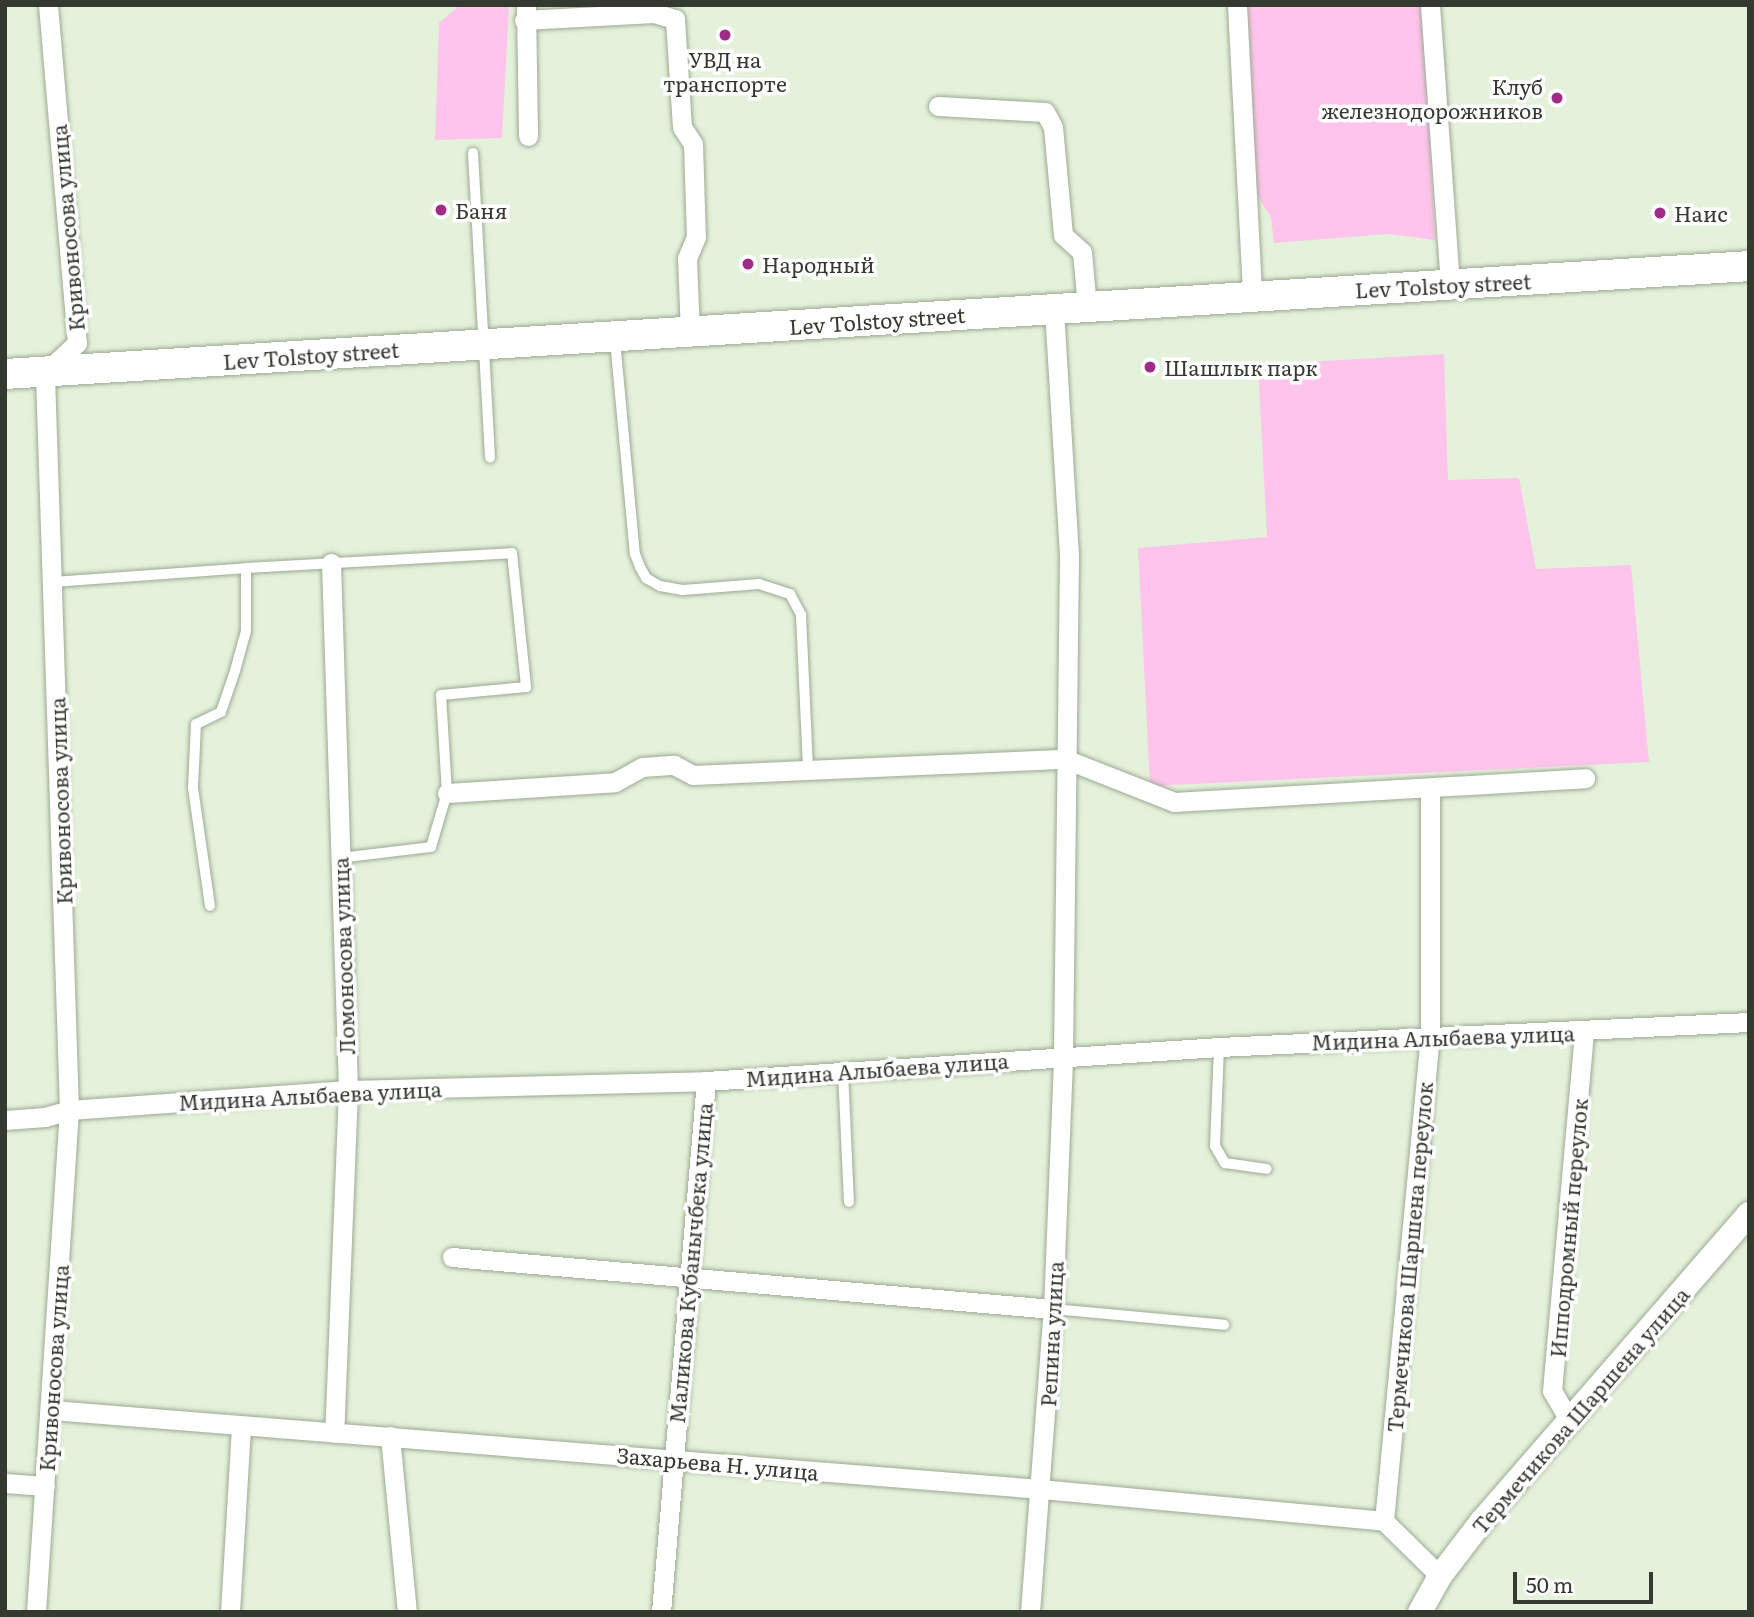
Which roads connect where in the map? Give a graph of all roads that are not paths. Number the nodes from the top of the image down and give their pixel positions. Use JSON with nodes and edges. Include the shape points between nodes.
{"nodes":[{"id":1,"x":48,"y":5,"type":"edge"},
{"id":2,"x":1237,"y":5,"type":"edge"},
{"id":3,"x":1430,"y":5,"type":"edge"},
{"id":4,"x":525,"y":13,"type":"edge"},
{"id":5,"x":938,"y":106,"type":"dead end"},
{"id":6,"x":528,"y":136,"type":"dead end"},
{"id":7,"x":473,"y":153,"type":"dead end"},
{"id":8,"x":1749,"y":266,"type":"edge"},
{"id":9,"x":1450,"y":284,"type":"junction"},
{"id":10,"x":1252,"y":296,"type":"junction"},
{"id":11,"x":1087,"y":307,"type":"junction"},
{"id":12,"x":1054,"y":309,"type":"junction"},
{"id":13,"x":690,"y":332,"type":"junction"},
{"id":14,"x":615,"y":336,"type":"junction"},
{"id":15,"x":483,"y":345,"type":"junction"},
{"id":16,"x":45,"y":373,"type":"junction"},
{"id":17,"x":5,"y":374,"type":"edge"},
{"id":18,"x":490,"y":458,"type":"dead end"},
{"id":19,"x":331,"y":564,"type":"junction"},
{"id":20,"x":246,"y":568,"type":"junction"},
{"id":21,"x":53,"y":582,"type":"junction"},
{"id":22,"x":1065,"y":759,"type":"junction"},
{"id":23,"x":807,"y":770,"type":"junction"},
{"id":24,"x":1586,"y":778,"type":"dead end"},
{"id":25,"x":1430,"y":789,"type":"junction"},
{"id":26,"x":447,"y":793,"type":"junction"},
{"id":27,"x":340,"y":858,"type":"junction"},
{"id":28,"x":210,"y":906,"type":"dead end"},
{"id":29,"x":1749,"y":1022,"type":"edge"},
{"id":30,"x":1584,"y":1032,"type":"junction"},
{"id":31,"x":1430,"y":1035,"type":"junction"},
{"id":32,"x":1219,"y":1047,"type":"junction"},
{"id":33,"x":1063,"y":1056,"type":"junction"},
{"id":34,"x":844,"y":1071,"type":"junction"},
{"id":35,"x":706,"y":1081,"type":"junction"},
{"id":36,"x":348,"y":1090,"type":"junction"},
{"id":37,"x":68,"y":1110,"type":"junction"},
{"id":38,"x":5,"y":1120,"type":"edge"},
{"id":39,"x":1267,"y":1169,"type":"dead end"},
{"id":40,"x":849,"y":1202,"type":"dead end"},
{"id":41,"x":1749,"y":1214,"type":"edge"},
{"id":42,"x":452,"y":1257,"type":"dead end"},
{"id":43,"x":687,"y":1278,"type":"junction"},
{"id":44,"x":1053,"y":1310,"type":"junction"},
{"id":45,"x":1224,"y":1325,"type":"dead end"},
{"id":46,"x":52,"y":1410,"type":"junction"},
{"id":47,"x":1569,"y":1419,"type":"junction"},
{"id":48,"x":241,"y":1428,"type":"junction"},
{"id":49,"x":334,"y":1433,"type":"junction"},
{"id":50,"x":390,"y":1436,"type":"junction"},
{"id":51,"x":673,"y":1460,"type":"junction"},
{"id":52,"x":5,"y":1483,"type":"edge"},
{"id":53,"x":46,"y":1486,"type":"junction"},
{"id":54,"x":1041,"y":1489,"type":"junction"},
{"id":55,"x":1384,"y":1521,"type":"junction"},
{"id":56,"x":1440,"y":1576,"type":"junction"},
{"id":57,"x":36,"y":1612,"type":"edge"},
{"id":58,"x":230,"y":1612,"type":"edge"},
{"id":59,"x":407,"y":1612,"type":"edge"},
{"id":60,"x":661,"y":1612,"type":"edge"},
{"id":61,"x":1030,"y":1612,"type":"edge"},
{"id":62,"x":1420,"y":1612,"type":"edge"}],
"edges":[{"from":1,"to":16,"type":"street","name":"Кривоносова улица","via":[[77,343]]},
{"from":2,"to":10,"type":"street"},
{"from":3,"to":9,"type":"street"},
{"from":4,"to":6,"type":"street"},
{"from":4,"to":13,"type":"street","via":[[654,13],[675,19],[682,127],[693,145],[696,237],[687,258]]},
{"from":5,"to":11,"type":"street","via":[[1045,112],[1053,127],[1063,235],[1082,252]]},
{"from":7,"to":15,"type":"lane"},
{"from":8,"to":9,"type":"main road","name":"Lev Tolstoy street"},
{"from":9,"to":10,"type":"main road","name":"Lev Tolstoy street"},
{"from":10,"to":11,"type":"main road","name":"Lev Tolstoy street"},
{"from":11,"to":12,"type":"main road","name":"Lev Tolstoy street"},
{"from":12,"to":13,"type":"main road","name":"Lev Tolstoy street"},
{"from":12,"to":22,"type":"street","name":"Репина улица","via":[[1069,555]]},
{"from":13,"to":14,"type":"main road","name":"Lev Tolstoy street"},
{"from":14,"to":15,"type":"main road","name":"Lev Tolstoy street"},
{"from":14,"to":23,"type":"lane","via":[[635,554],[640,567],[646,578],[671,588],[759,584],[790,594],[801,615]]},
{"from":15,"to":16,"type":"main road","name":"Lev Tolstoy street"},
{"from":15,"to":18,"type":"lane"},
{"from":16,"to":17,"type":"main road","name":"Lev Tolstoy street"},
{"from":16,"to":21,"type":"street","name":"Кривоносова улица"},
{"from":19,"to":20,"type":"lane"},
{"from":19,"to":26,"type":"lane","via":[[512,553],[526,687],[440,695]]},
{"from":19,"to":27,"type":"street","name":"Ломоносова улица"},
{"from":20,"to":21,"type":"lane"},
{"from":20,"to":28,"type":"lane","via":[[246,631],[235,671],[221,712],[196,724],[193,788]]},
{"from":21,"to":37,"type":"street","name":"Кривоносова улица"},
{"from":22,"to":23,"type":"street"},
{"from":22,"to":25,"type":"street","via":[[1174,802]]},
{"from":22,"to":33,"type":"street","name":"Репина улица"},
{"from":23,"to":26,"type":"street","via":[[693,775],[674,765],[642,767],[615,782]]},
{"from":24,"to":25,"type":"street"},
{"from":25,"to":31,"type":"street","name":"Термечикова Шаршена переулок"},
{"from":26,"to":27,"type":"lane","via":[[431,847]]},
{"from":27,"to":36,"type":"street","name":"Ломоносова улица"},
{"from":29,"to":30,"type":"street","name":"Мидина Алыбаева улица"},
{"from":30,"to":31,"type":"street","name":"Мидина Алыбаева улица"},
{"from":30,"to":47,"type":"street","name":"Ипподромный переулок","via":[[1552,1391]]},
{"from":31,"to":32,"type":"street","name":"Мидина Алыбаева улица"},
{"from":31,"to":55,"type":"street","name":"Термечикова Шаршена переулок"},
{"from":32,"to":33,"type":"street","name":"Мидина Алыбаева улица"},
{"from":32,"to":39,"type":"lane","via":[[1215,1146],[1225,1163]]},
{"from":33,"to":34,"type":"street","name":"Мидина Алыбаева улица"},
{"from":33,"to":44,"type":"street","name":"Репина улица"},
{"from":34,"to":35,"type":"street","name":"Мидина Алыбаева улица"},
{"from":34,"to":40,"type":"lane"},
{"from":35,"to":36,"type":"street","name":"Мидина Алыбаева улица"},
{"from":35,"to":43,"type":"street","name":"Маликова Кубанычбека улица"},
{"from":36,"to":37,"type":"street","name":"Мидина Алыбаева улица"},
{"from":36,"to":49,"type":"street","name":"Ломоносова улица"},
{"from":37,"to":38,"type":"street","name":"Мидина Алыбаева улица"},
{"from":37,"to":46,"type":"street","name":"Кривоносова улица"},
{"from":41,"to":47,"type":"street","name":"Термечикова Шаршена улица"},
{"from":42,"to":43,"type":"street"},
{"from":43,"to":44,"type":"street"},
{"from":43,"to":51,"type":"street","name":"Маликова Кубанычбека улица"},
{"from":44,"to":45,"type":"lane"},
{"from":44,"to":54,"type":"street","name":"Репина улица"},
{"from":46,"to":48,"type":"street","name":"Захарьева Н. улица"},
{"from":46,"to":53,"type":"street","name":"Кривоносова улица"},
{"from":47,"to":56,"type":"street","name":"Термечикова Шаршена улица"},
{"from":48,"to":49,"type":"street","name":"Захарьева Н. улица"},
{"from":48,"to":58,"type":"street"},
{"from":49,"to":50,"type":"street","name":"Захарьева Н. улица"},
{"from":50,"to":51,"type":"street","name":"Захарьева Н. улица"},
{"from":50,"to":59,"type":"street"},
{"from":51,"to":54,"type":"street","name":"Захарьева Н. улица"},
{"from":51,"to":60,"type":"street","name":"Маликова Кубанычбека улица"},
{"from":52,"to":53,"type":"street"},
{"from":53,"to":57,"type":"street","name":"Кривоносова улица"},
{"from":54,"to":55,"type":"street","name":"Захарьева Н. улица"},
{"from":54,"to":61,"type":"street","name":"Репина улица"},
{"from":55,"to":56,"type":"street"},
{"from":56,"to":62,"type":"street","name":"Термечикова Шаршена улица"}]}
